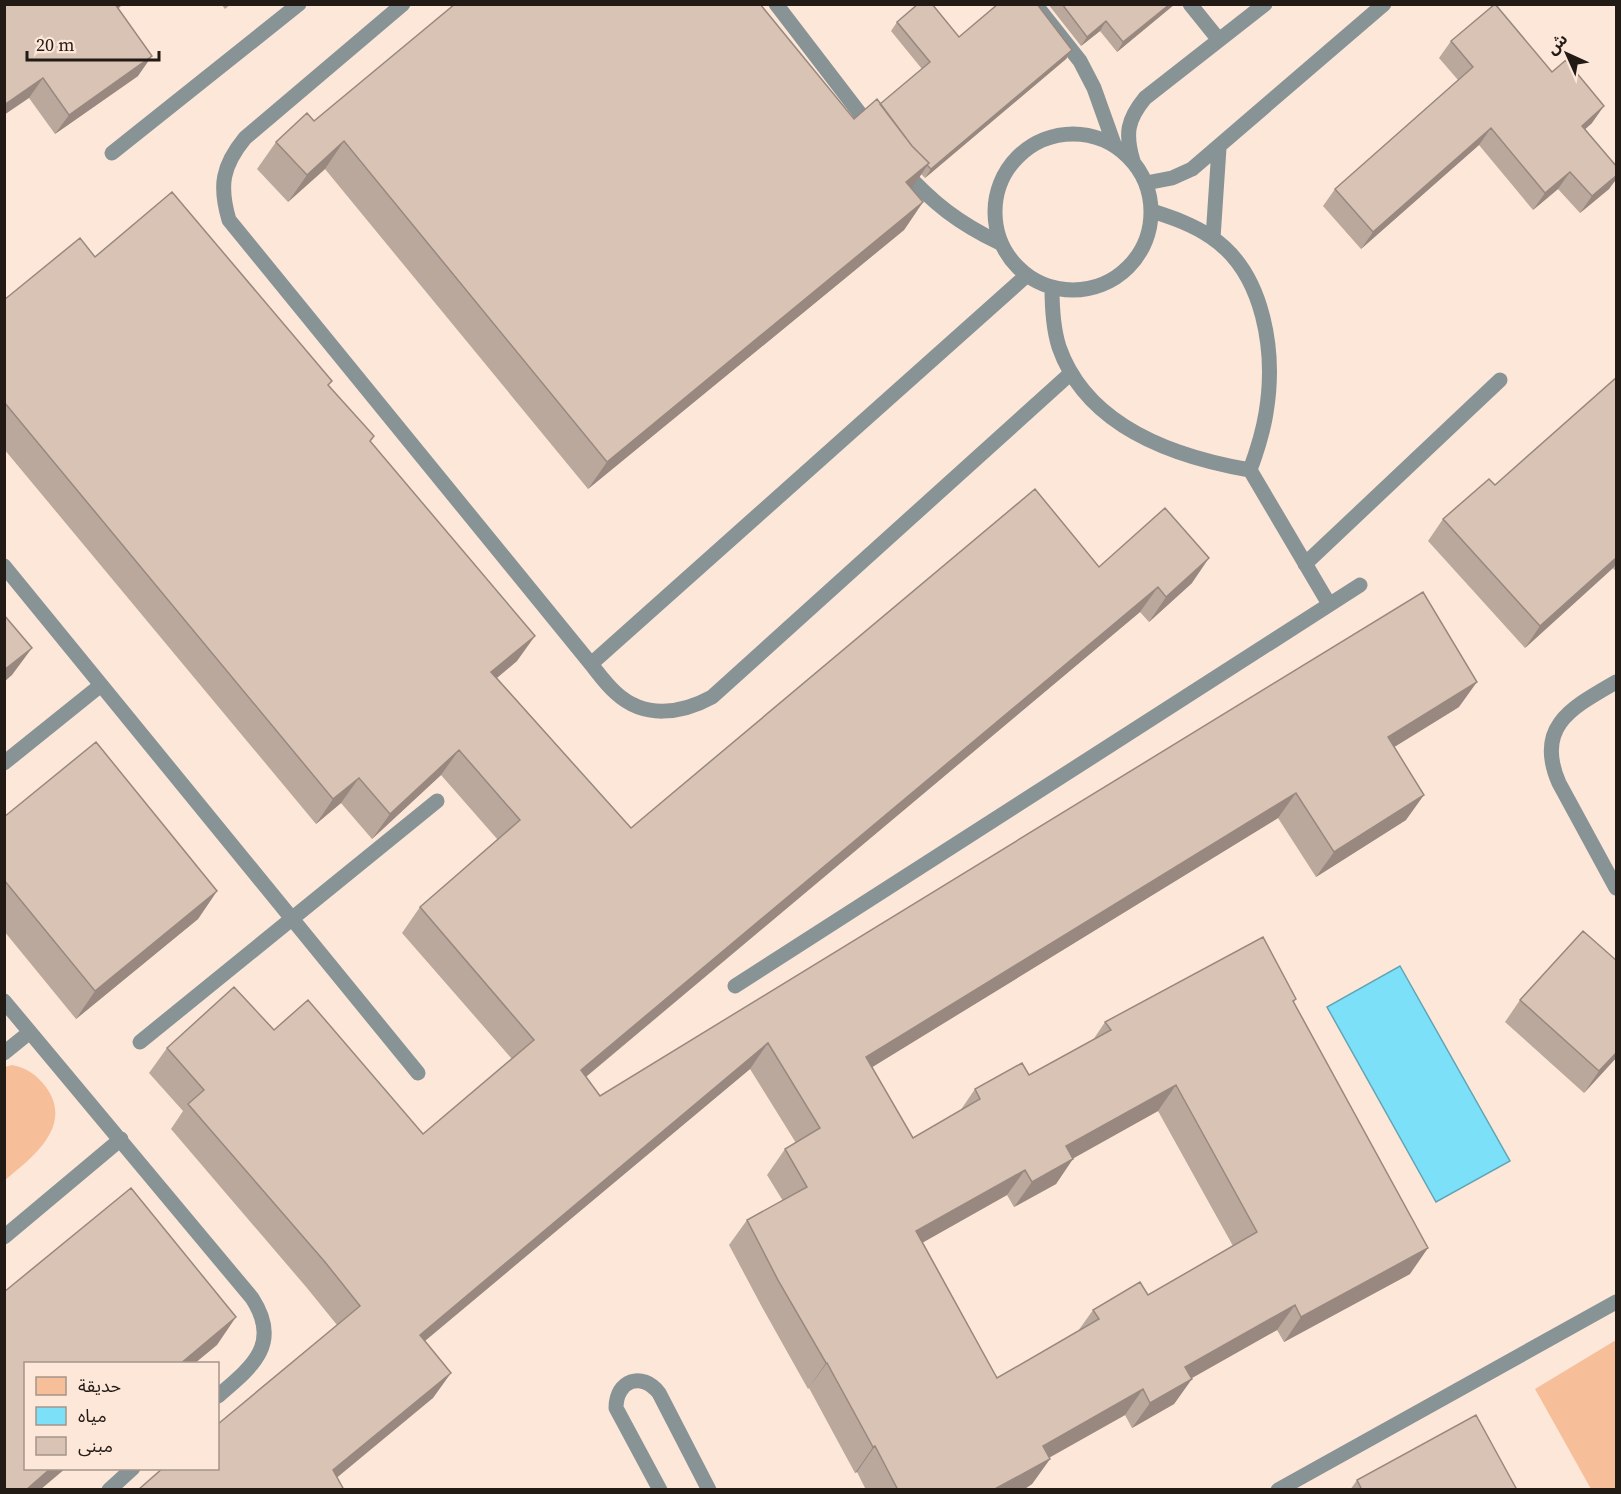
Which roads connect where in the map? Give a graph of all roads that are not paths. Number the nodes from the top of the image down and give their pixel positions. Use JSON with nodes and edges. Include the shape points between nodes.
{"nodes":[{"id":1,"x":299,"y":4,"type":"edge"},
{"id":2,"x":403,"y":4,"type":"edge"},
{"id":3,"x":1035,"y":4,"type":"edge"},
{"id":4,"x":1190,"y":4,"type":"edge"},
{"id":5,"x":1265,"y":4,"type":"edge"},
{"id":6,"x":1384,"y":4,"type":"edge"},
{"id":7,"x":784,"y":8,"type":"edge"},
{"id":8,"x":1219,"y":40,"type":"junction"},
{"id":9,"x":880,"y":140,"type":"edge"},
{"id":10,"x":1114,"y":144,"type":"junction"},
{"id":11,"x":1219,"y":148,"type":"junction"},
{"id":12,"x":112,"y":153,"type":"dead end"},
{"id":13,"x":894,"y":158,"type":"edge"},
{"id":14,"x":1133,"y":161,"type":"junction"},
{"id":15,"x":1146,"y":183,"type":"junction"},
{"id":16,"x":1152,"y":211,"type":"junction"},
{"id":17,"x":1213,"y":238,"type":"junction"},
{"id":18,"x":1000,"y":243,"type":"junction"},
{"id":19,"x":1026,"y":276,"type":"junction"},
{"id":20,"x":1052,"y":288,"type":"junction"},
{"id":21,"x":1071,"y":373,"type":"junction"},
{"id":22,"x":1500,"y":380,"type":"dead end"},
{"id":23,"x":1250,"y":470,"type":"junction"},
{"id":24,"x":1305,"y":564,"type":"junction"},
{"id":25,"x":4,"y":566,"type":"edge"},
{"id":26,"x":1360,"y":585,"type":"dead end"},
{"id":27,"x":1329,"y":604,"type":"junction"},
{"id":28,"x":591,"y":664,"type":"junction"},
{"id":29,"x":1617,"y":682,"type":"edge"},
{"id":30,"x":101,"y":685,"type":"junction"},
{"id":31,"x":4,"y":763,"type":"edge"},
{"id":32,"x":437,"y":801,"type":"edge"},
{"id":33,"x":1617,"y":888,"type":"edge"},
{"id":34,"x":292,"y":918,"type":"junction"},
{"id":35,"x":735,"y":986,"type":"dead end"},
{"id":36,"x":4,"y":1001,"type":"edge"},
{"id":37,"x":30,"y":1032,"type":"junction"},
{"id":38,"x":140,"y":1042,"type":"dead end"},
{"id":39,"x":4,"y":1053,"type":"edge"},
{"id":40,"x":418,"y":1073,"type":"dead end"},
{"id":41,"x":121,"y":1139,"type":"junction"},
{"id":42,"x":4,"y":1237,"type":"edge"},
{"id":43,"x":1617,"y":1302,"type":"edge"},
{"id":44,"x":219,"y":1395,"type":"edge"},
{"id":45,"x":131,"y":1470,"type":"edge"},
{"id":46,"x":109,"y":1490,"type":"edge"},
{"id":47,"x":660,"y":1490,"type":"edge"},
{"id":48,"x":709,"y":1490,"type":"edge"},
{"id":49,"x":1278,"y":1490,"type":"edge"}],
"edges":[{"from":1,"to":12,"type":"lane"},
{"from":2,"to":28,"type":"lane","via":[[234,151],[223,182],[229,220]]},
{"from":3,"to":10,"type":"lane","via":[[1080,61]]},
{"from":4,"to":8,"type":"lane"},
{"from":5,"to":8,"type":"lane"},
{"from":6,"to":11,"type":"lane"},
{"from":7,"to":9,"type":"lane"},
{"from":8,"to":14,"type":"lane","via":[[1137,107],[1127,141]]},
{"from":10,"to":14,"type":"lane"},
{"from":10,"to":18,"type":"lane","via":[[1091,135],[1066,133],[1042,140],[1022,152],[1006,171],[996,194],[994,219]]},
{"from":11,"to":15,"type":"lane","via":[[1192,169]]},
{"from":11,"to":17,"type":"lane"},
{"from":13,"to":18,"type":"lane","via":[[946,212]]},
{"from":14,"to":15,"type":"lane"},
{"from":15,"to":16,"type":"lane"},
{"from":16,"to":17,"type":"lane","via":[[1184,221]]},
{"from":16,"to":20,"type":"lane","via":[[1141,251],[1113,280],[1093,289]]},
{"from":17,"to":23,"type":"lane","via":[[1236,261],[1253,289],[1269,354],[1266,412]]},
{"from":18,"to":19,"type":"lane"},
{"from":19,"to":20,"type":"lane"},
{"from":19,"to":28,"type":"lane"},
{"from":20,"to":21,"type":"lane","via":[[1057,337]]},
{"from":21,"to":23,"type":"lane","via":[[1091,400],[1126,428],[1179,453]]},
{"from":21,"to":28,"type":"lane","via":[[712,697],[673,712],[653,711],[616,694]]},
{"from":22,"to":24,"type":"lane"},
{"from":23,"to":24,"type":"lane"},
{"from":24,"to":27,"type":"lane"},
{"from":25,"to":30,"type":"lane"},
{"from":26,"to":27,"type":"lane"},
{"from":27,"to":35,"type":"lane"},
{"from":29,"to":33,"type":"lane","via":[[1570,710],[1553,737],[1551,753],[1558,783]]},
{"from":30,"to":31,"type":"lane"},
{"from":30,"to":34,"type":"lane"},
{"from":32,"to":34,"type":"lane"},
{"from":34,"to":38,"type":"lane"},
{"from":34,"to":40,"type":"lane"},
{"from":36,"to":37,"type":"lane"},
{"from":37,"to":39,"type":"lane"},
{"from":37,"to":41,"type":"lane"},
{"from":41,"to":42,"type":"lane"},
{"from":41,"to":44,"type":"lane","via":[[260,1311],[264,1341],[258,1358]]},
{"from":43,"to":49,"type":"lane"},
{"from":45,"to":46,"type":"lane"},
{"from":47,"to":48,"type":"lane","via":[[616,1408],[620,1390],[635,1380],[645,1381],[659,1394]]}]}
